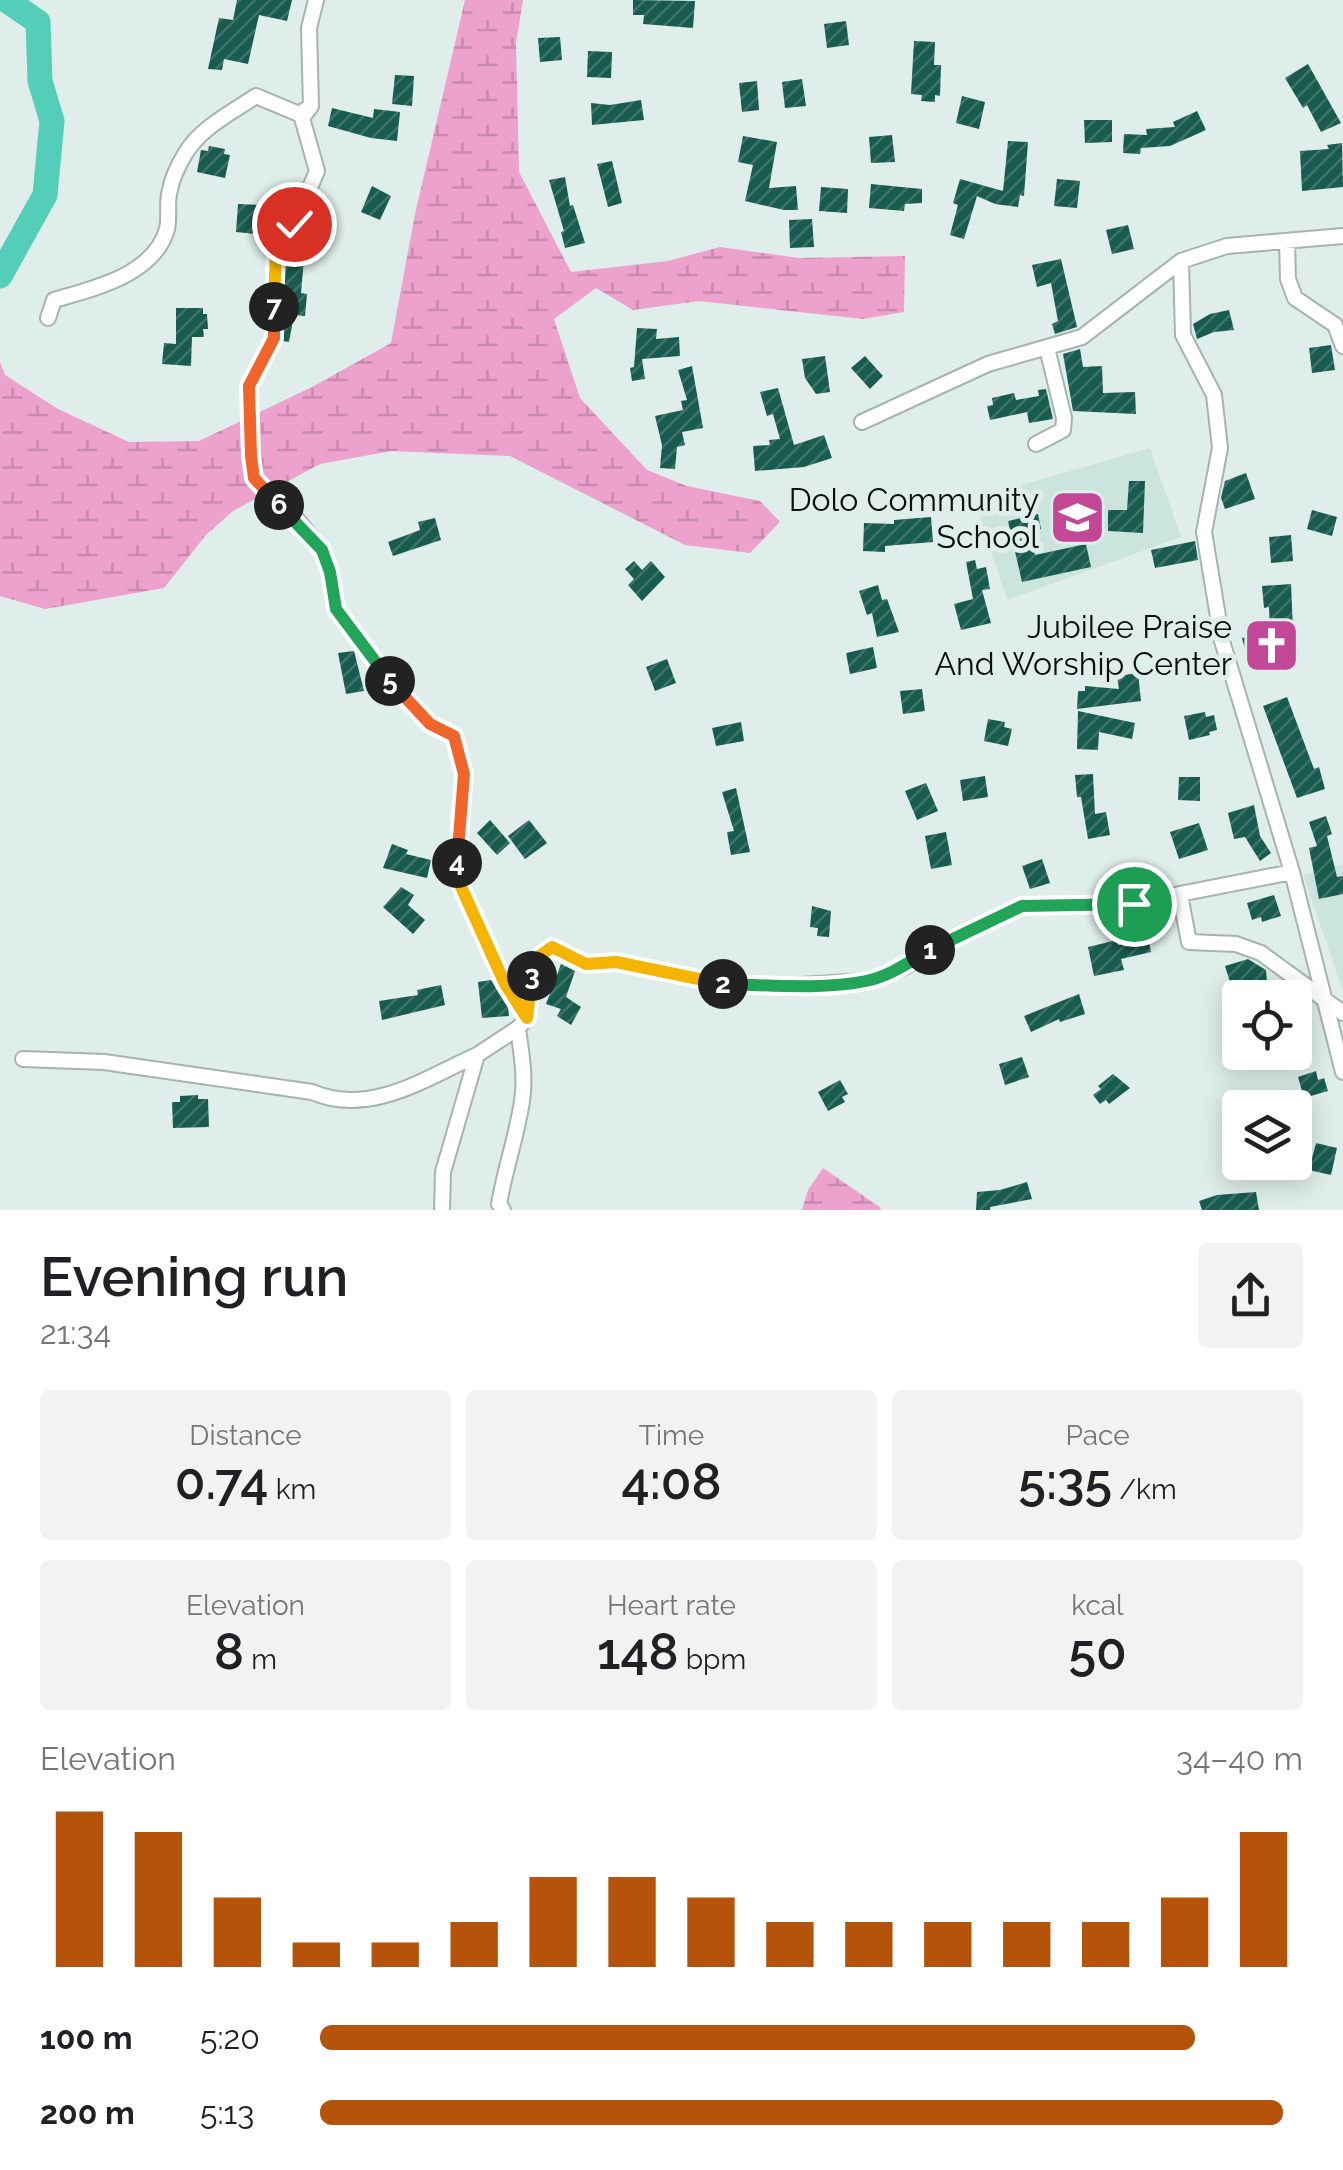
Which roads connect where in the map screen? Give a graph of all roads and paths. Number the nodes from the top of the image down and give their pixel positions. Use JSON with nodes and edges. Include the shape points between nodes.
{"nodes":[{"id":1,"x":316,"y":0,"type":"edge"},
{"id":2,"x":311,"y":106,"type":"junction"},
{"id":3,"x":1343,"y":236,"type":"edge"},
{"id":4,"x":1287,"y":242,"type":"junction"},
{"id":5,"x":1181,"y":261,"type":"junction"},
{"id":6,"x":48,"y":318,"type":"dead end"},
{"id":7,"x":1343,"y":346,"type":"edge"},
{"id":8,"x":1047,"y":348,"type":"junction"},
{"id":9,"x":862,"y":422,"type":"dead end"},
{"id":10,"x":1036,"y":444,"type":"dead end"},
{"id":11,"x":1292,"y":872,"type":"junction"},
{"id":12,"x":1180,"y":895,"type":"junction"},
{"id":13,"x":1324,"y":997,"type":"junction"},
{"id":14,"x":1343,"y":1013,"type":"edge"},
{"id":15,"x":522,"y":1023,"type":"junction"},
{"id":16,"x":477,"y":1055,"type":"junction"},
{"id":17,"x":23,"y":1059,"type":"dead end"},
{"id":18,"x":1343,"y":1072,"type":"edge"},
{"id":19,"x":442,"y":1210,"type":"edge"},
{"id":20,"x":503,"y":1210,"type":"edge"}],
"edges":[{"from":1,"to":2,"type":"street","via":[[309,28]]},
{"from":2,"to":6,"type":"street","via":[[299,114],[256,96],[203,130],[169,191],[168,227],[157,251],[96,288],[54,300]]},
{"from":2,"to":15,"type":"street","via":[[302,118],[317,171],[294,224],[276,246],[274,338],[249,386],[254,478],[322,550],[336,609],[394,686],[430,724],[454,736],[464,774],[458,880]]},
{"from":3,"to":4,"type":"street"},
{"from":4,"to":5,"type":"street","via":[[1228,246]]},
{"from":4,"to":7,"type":"street","via":[[1294,298],[1336,325]]},
{"from":5,"to":8,"type":"street","via":[[1082,337]]},
{"from":5,"to":11,"type":"street","via":[[1183,335],[1214,395],[1220,448],[1204,532],[1222,641]]},
{"from":8,"to":9,"type":"street","via":[[988,364]]},
{"from":8,"to":10,"type":"street","via":[[1063,430]]},
{"from":11,"to":12,"type":"street"},
{"from":11,"to":13,"type":"street"},
{"from":12,"to":13,"type":"street","via":[[1189,942],[1236,944],[1260,953]]},
{"from":12,"to":15,"type":"street","via":[[1134,904],[1022,906],[866,981],[715,983],[616,962],[586,964],[552,947],[530,981]]},
{"from":13,"to":14,"type":"street"},
{"from":13,"to":18,"type":"street"},
{"from":15,"to":16,"type":"street"},
{"from":15,"to":20,"type":"street","via":[[522,1101],[504,1175]]},
{"from":16,"to":17,"type":"street","via":[[408,1090],[332,1100],[104,1062]]},
{"from":16,"to":19,"type":"street","via":[[443,1172]]}]}
